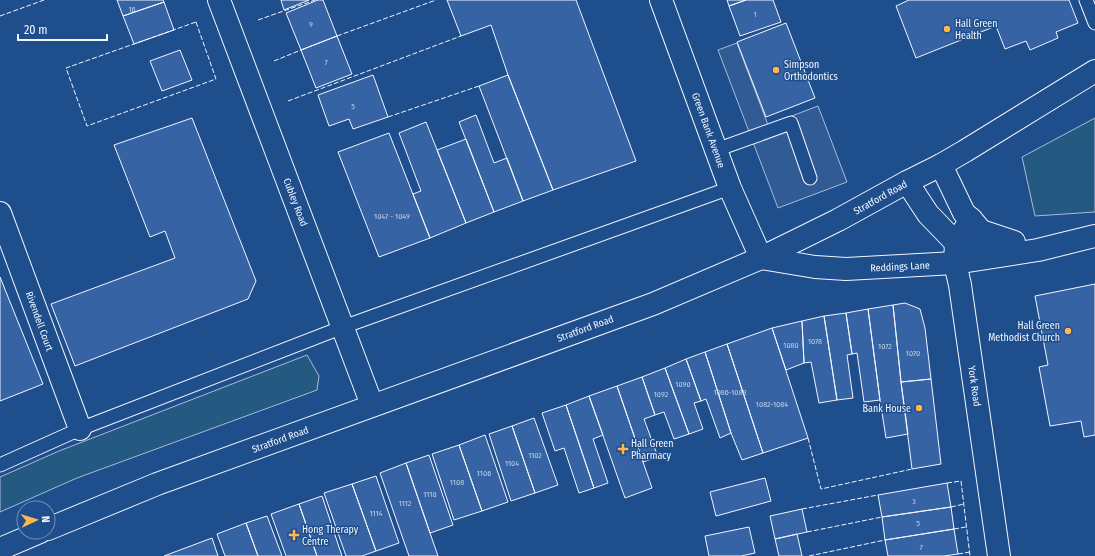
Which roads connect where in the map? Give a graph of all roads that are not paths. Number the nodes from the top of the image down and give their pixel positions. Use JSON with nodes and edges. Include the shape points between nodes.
{"nodes":[{"id":1,"x":219,"y":0,"type":"edge"},
{"id":2,"x":662,"y":0,"type":"edge"},
{"id":3,"x":1086,"y":0,"type":"edge"},
{"id":4,"x":1095,"y":24,"type":"edge"},
{"id":5,"x":1095,"y":71,"type":"edge"},
{"id":6,"x":716,"y":150,"type":"junction"},
{"id":7,"x":941,"y":165,"type":"junction"},
{"id":8,"x":810,"y":178,"type":"dead end"},
{"id":9,"x":907,"y":182,"type":"junction"},
{"id":10,"x":730,"y":188,"type":"junction"},
{"id":11,"x":0,"y":213,"type":"edge"},
{"id":12,"x":971,"y":219,"type":"junction"},
{"id":13,"x":1095,"y":236,"type":"edge"},
{"id":14,"x":1038,"y":250,"type":"junction"},
{"id":15,"x":956,"y":253,"type":"junction"},
{"id":16,"x":761,"y":258,"type":"junction"},
{"id":17,"x":343,"y":327,"type":"junction"},
{"id":18,"x":372,"y":405,"type":"junction"},
{"id":19,"x":80,"y":429,"type":"junction"},
{"id":20,"x":0,"y":465,"type":"edge"},
{"id":21,"x":56,"y":526,"type":"edge"},
{"id":22,"x":21,"y":540,"type":"edge"},
{"id":23,"x":0,"y":549,"type":"edge"},
{"id":24,"x":999,"y":556,"type":"edge"}],
"edges":[{"from":1,"to":17,"type":"main road","name":"Cubley Road"},
{"from":2,"to":6,"type":"main road","name":"Green Bank Avenue"},
{"from":3,"to":4,"type":"lane"},
{"from":5,"to":7,"type":"main road","name":"Stratford Road"},
{"from":6,"to":8,"type":"lane","via":[[791,123]]},
{"from":6,"to":10,"type":"main road","name":"Green Bank Avenue"},
{"from":7,"to":9,"type":"main road","name":"Stratford Road"},
{"from":7,"to":12,"type":"main road","via":[[964,213]]},
{"from":9,"to":15,"type":"main road"},
{"from":9,"to":16,"type":"main road","name":"Stratford Road"},
{"from":10,"to":16,"type":"main road","name":"Green Bank Avenue"},
{"from":10,"to":17,"type":"lane"},
{"from":11,"to":19,"type":"main road","name":"Rivendell Court"},
{"from":12,"to":14,"type":"main road","via":[[981,230]]},
{"from":12,"to":15,"type":"main road"},
{"from":13,"to":14,"type":"main road","name":"Reddings Lane"},
{"from":14,"to":15,"type":"main road","name":"Reddings Lane","via":[[976,247]]},
{"from":15,"to":16,"type":"main road","name":"Reddings Lane","via":[[846,269]]},
{"from":15,"to":24,"type":"main road","name":"York Road"},
{"from":16,"to":18,"type":"main road","name":"Stratford Road","via":[[653,304]]},
{"from":17,"to":18,"type":"main road","name":"Cubley Road"},
{"from":17,"to":19,"type":"lane"},
{"from":18,"to":21,"type":"main road","name":"Stratford Road","via":[[157,484]]},
{"from":19,"to":20,"type":"lane"},
{"from":22,"to":23,"type":"main road"}]}
